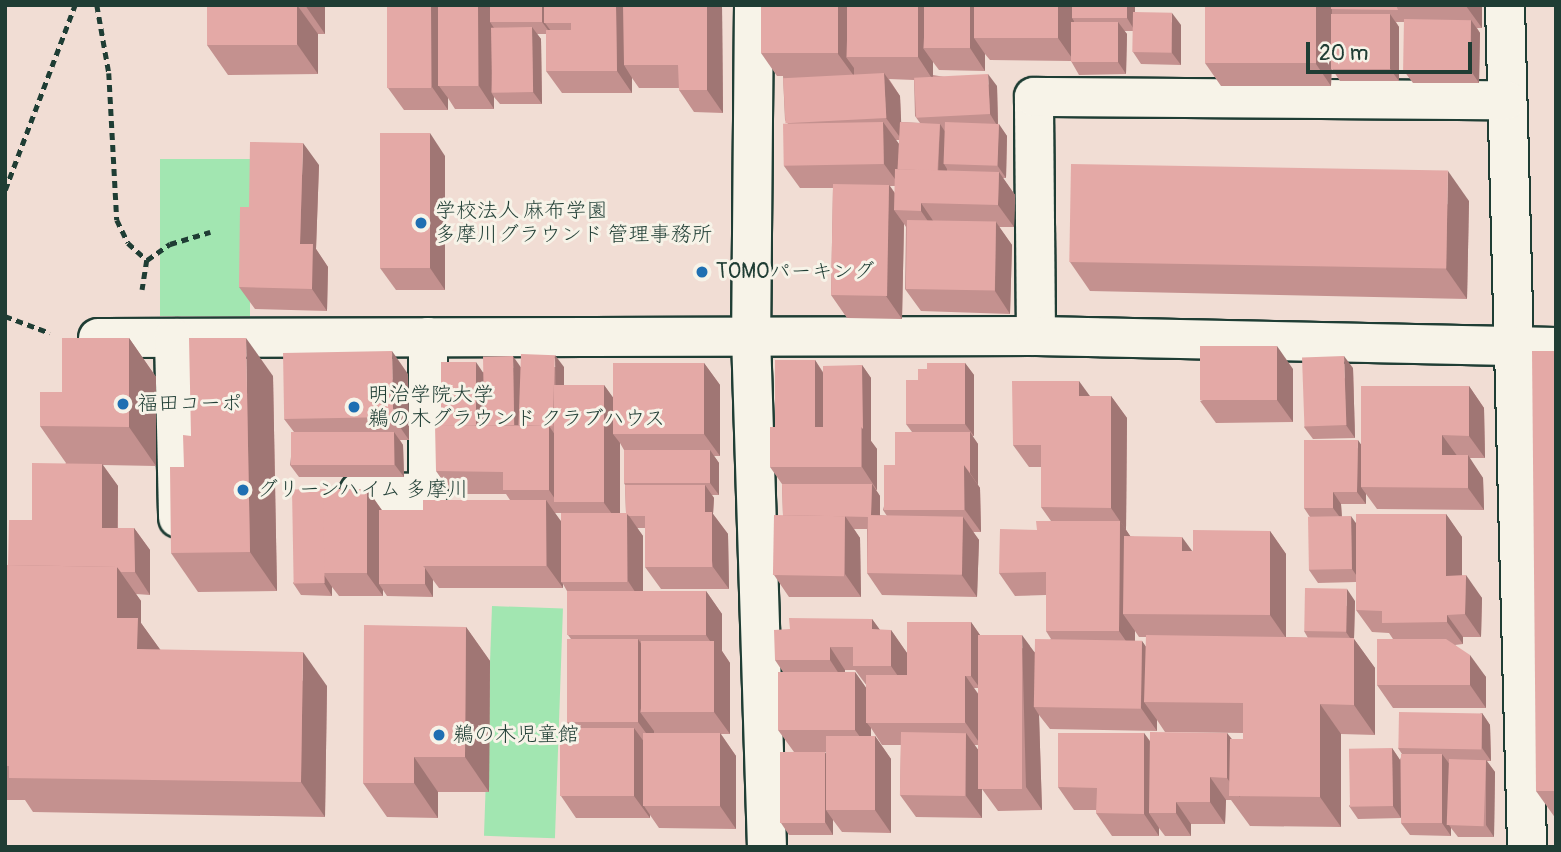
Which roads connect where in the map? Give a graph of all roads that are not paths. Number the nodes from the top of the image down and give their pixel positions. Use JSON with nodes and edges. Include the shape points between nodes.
{"nodes":[{"id":1,"x":754,"y":5,"type":"edge"},
{"id":2,"x":1505,"y":5,"type":"edge"},
{"id":3,"x":1506,"y":100,"type":"junction"},
{"id":4,"x":751,"y":336,"type":"junction"},
{"id":5,"x":1036,"y":336,"type":"junction"},
{"id":6,"x":428,"y":337,"type":"junction"},
{"id":7,"x":174,"y":338,"type":"junction"},
{"id":8,"x":116,"y":339,"type":"edge"},
{"id":9,"x":1514,"y":347,"type":"junction"},
{"id":10,"x":1556,"y":347,"type":"edge"},
{"id":11,"x":359,"y":492,"type":"edge"},
{"id":12,"x":178,"y":522,"type":"edge"},
{"id":13,"x":767,"y":847,"type":"edge"},
{"id":14,"x":1527,"y":847,"type":"edge"}],
"edges":[{"from":1,"to":4,"type":"street"},
{"from":2,"to":3,"type":"street"},
{"from":3,"to":5,"type":"street","via":[[1034,97]]},
{"from":3,"to":9,"type":"street"},
{"from":4,"to":5,"type":"street"},
{"from":4,"to":6,"type":"street"},
{"from":4,"to":13,"type":"street"},
{"from":5,"to":9,"type":"street"},
{"from":6,"to":7,"type":"street"},
{"from":6,"to":11,"type":"street","via":[[428,492]]},
{"from":7,"to":8,"type":"street"},
{"from":7,"to":12,"type":"street"},
{"from":9,"to":10,"type":"street"},
{"from":9,"to":14,"type":"street"}]}
